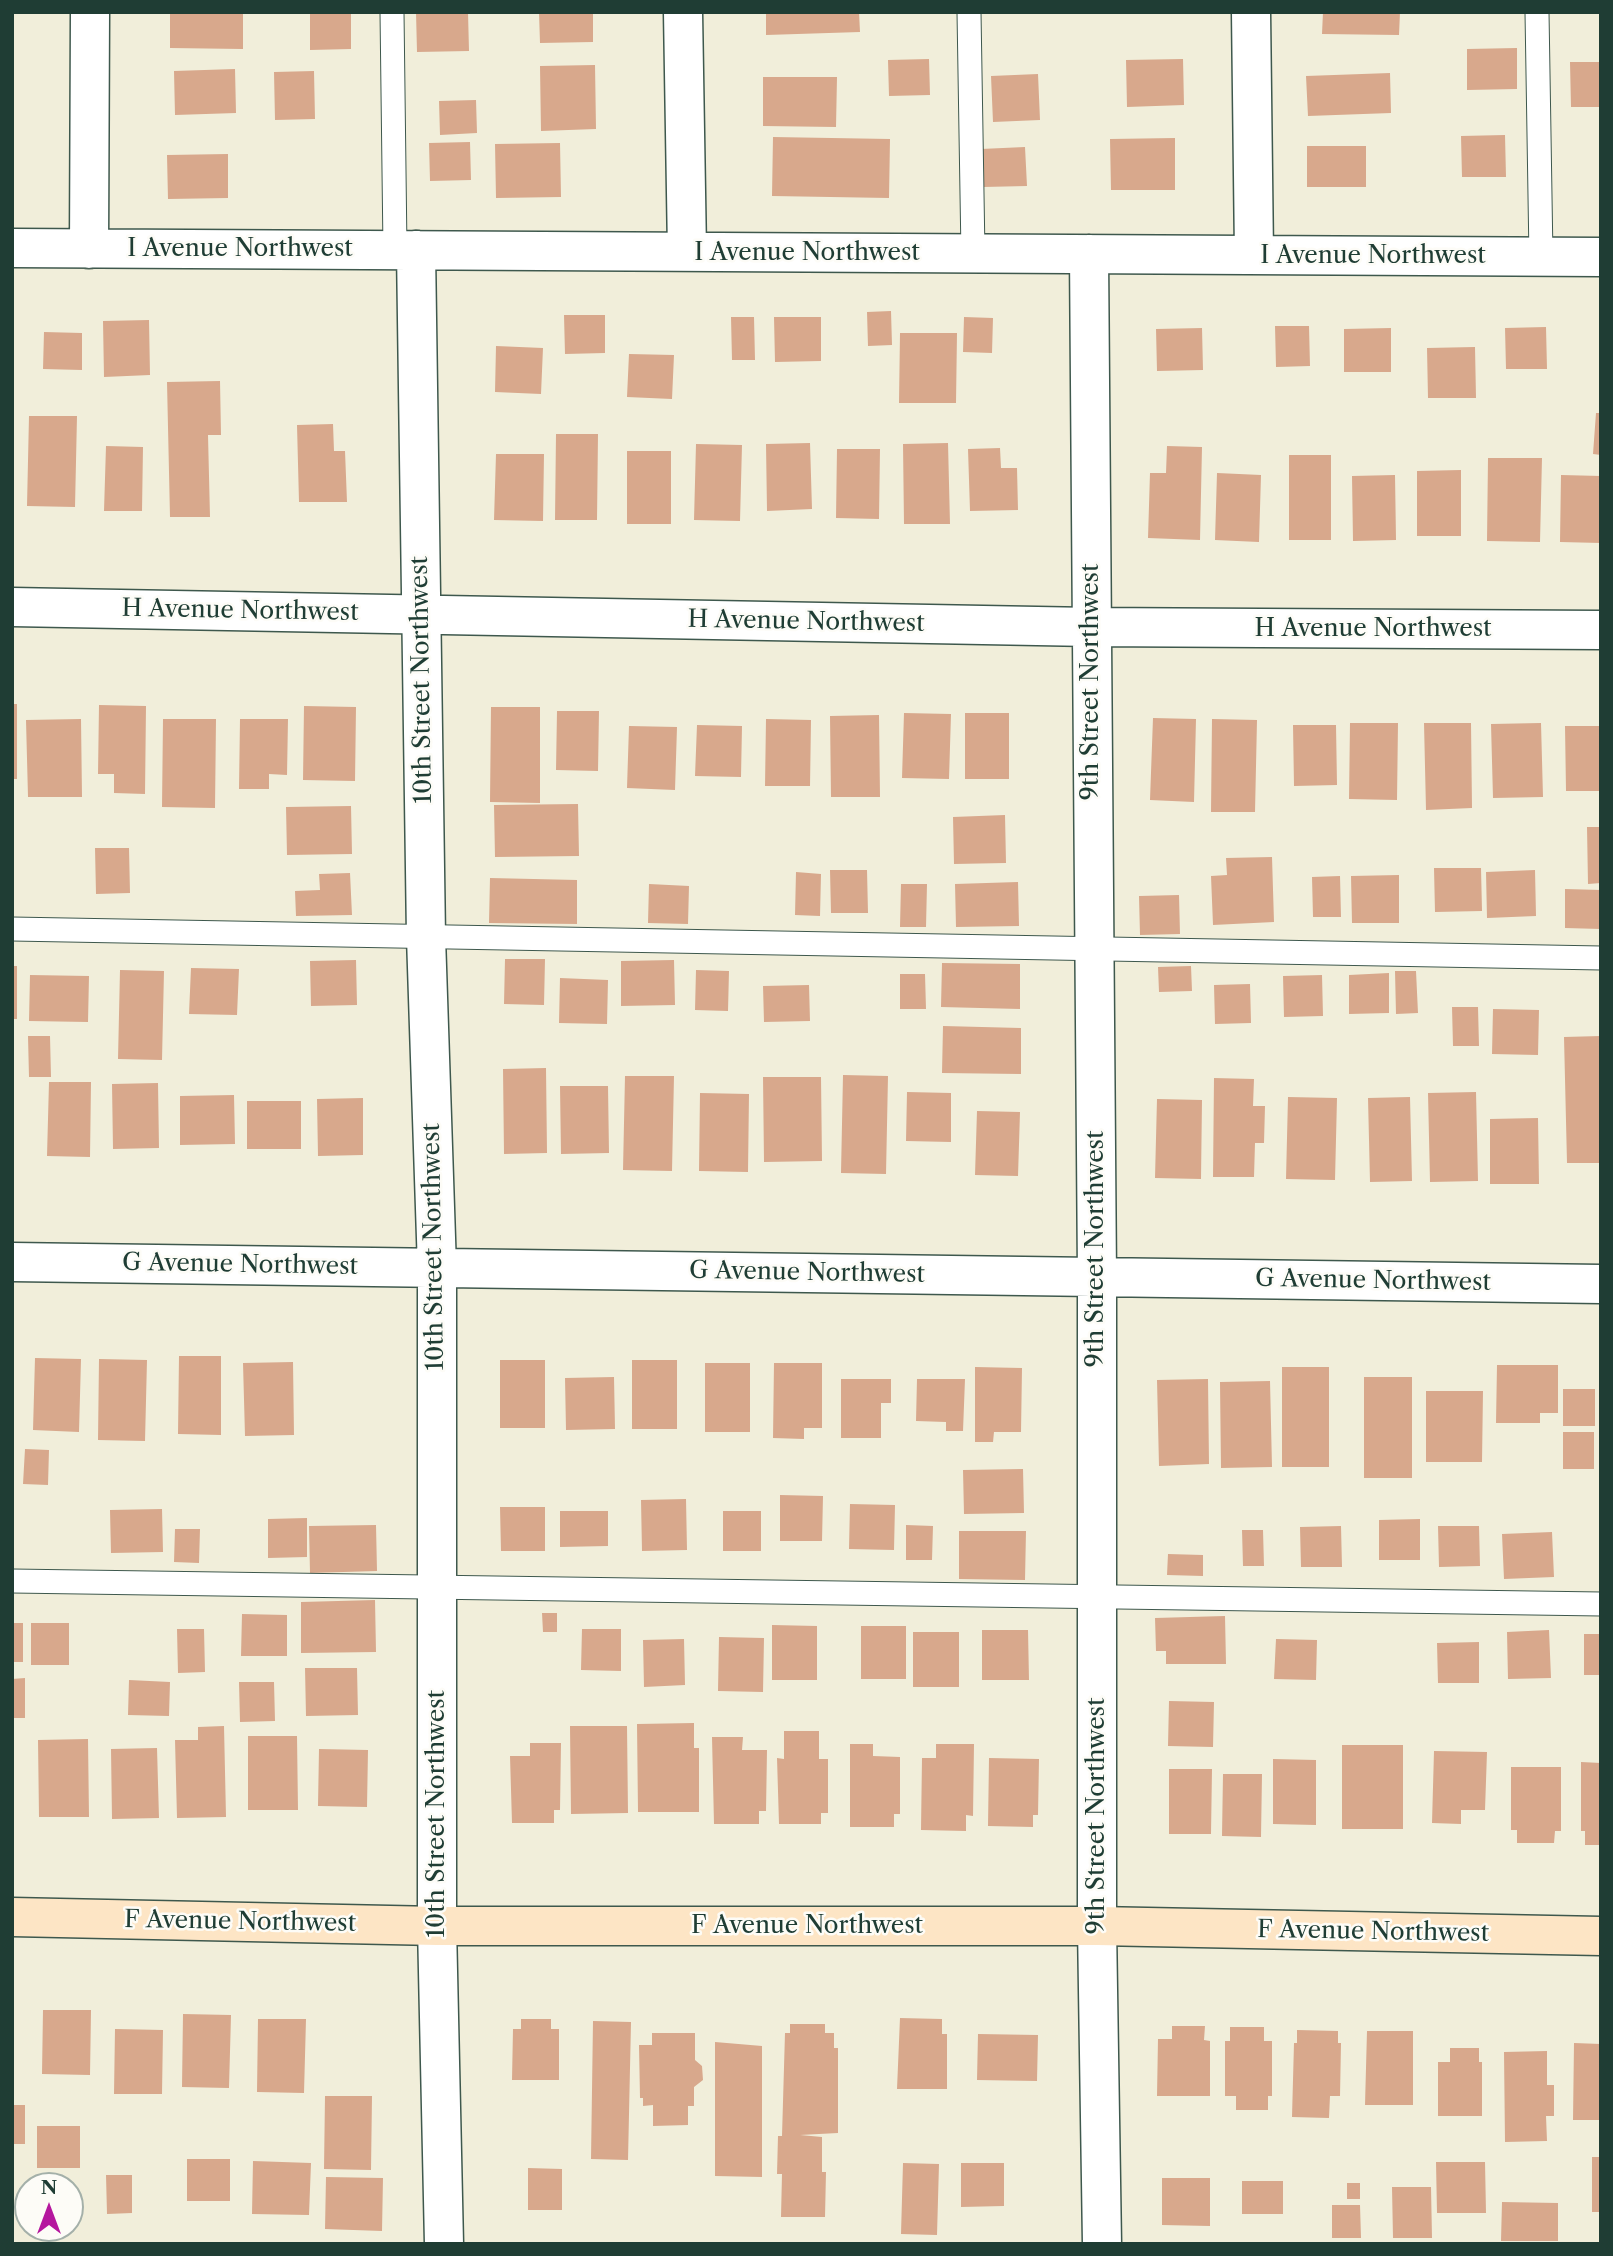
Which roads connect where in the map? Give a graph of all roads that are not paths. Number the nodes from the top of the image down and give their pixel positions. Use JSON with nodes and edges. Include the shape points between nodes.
{"nodes":[{"id":1,"x":90,"y":12,"type":"edge"},
{"id":2,"x":391,"y":12,"type":"edge"},
{"id":3,"x":683,"y":12,"type":"edge"},
{"id":4,"x":969,"y":12,"type":"edge"},
{"id":5,"x":1251,"y":12,"type":"edge"},
{"id":6,"x":1537,"y":12,"type":"edge"},
{"id":7,"x":12,"y":248,"type":"edge"},
{"id":8,"x":89,"y":248,"type":"junction"},
{"id":9,"x":406,"y":250,"type":"junction"},
{"id":10,"x":687,"y":252,"type":"junction"},
{"id":11,"x":973,"y":254,"type":"junction"},
{"id":12,"x":1088,"y":254,"type":"junction"},
{"id":13,"x":1254,"y":255,"type":"junction"},
{"id":14,"x":1541,"y":257,"type":"junction"},
{"id":15,"x":1601,"y":257,"type":"edge"},
{"id":16,"x":12,"y":607,"type":"edge"},
{"id":17,"x":421,"y":615,"type":"junction"},
{"id":18,"x":1091,"y":627,"type":"junction"},
{"id":19,"x":1601,"y":630,"type":"edge"},
{"id":20,"x":12,"y":929,"type":"edge"},
{"id":21,"x":426,"y":937,"type":"junction"},
{"id":22,"x":1093,"y":949,"type":"junction"},
{"id":23,"x":1601,"y":958,"type":"edge"},
{"id":24,"x":12,"y":1262,"type":"edge"},
{"id":25,"x":437,"y":1268,"type":"junction"},
{"id":26,"x":1097,"y":1277,"type":"junction"},
{"id":27,"x":1601,"y":1284,"type":"edge"},
{"id":28,"x":12,"y":1581,"type":"edge"},
{"id":29,"x":436,"y":1587,"type":"junction"},
{"id":30,"x":1097,"y":1597,"type":"junction"},
{"id":31,"x":1601,"y":1604,"type":"edge"},
{"id":32,"x":12,"y":1917,"type":"edge"},
{"id":33,"x":437,"y":1926,"type":"junction"},
{"id":34,"x":1097,"y":1926,"type":"junction"},
{"id":35,"x":1601,"y":1936,"type":"edge"},
{"id":36,"x":444,"y":2244,"type":"edge"},
{"id":37,"x":1102,"y":2244,"type":"edge"}],
"edges":[{"from":1,"to":8,"type":"street"},
{"from":2,"to":9,"type":"lane"},
{"from":3,"to":10,"type":"street"},
{"from":4,"to":11,"type":"lane"},
{"from":5,"to":13,"type":"street"},
{"from":6,"to":14,"type":"lane"},
{"from":7,"to":8,"type":"street","name":"I Avenue Northwest"},
{"from":8,"to":9,"type":"street","name":"I Avenue Northwest"},
{"from":9,"to":10,"type":"street","name":"I Avenue Northwest"},
{"from":9,"to":17,"type":"street","name":"10th Street Northwest"},
{"from":10,"to":11,"type":"street","name":"I Avenue Northwest"},
{"from":11,"to":12,"type":"street","name":"I Avenue Northwest"},
{"from":12,"to":13,"type":"street","name":"I Avenue Northwest"},
{"from":12,"to":18,"type":"street","name":"9th Street Northwest"},
{"from":13,"to":14,"type":"street","name":"I Avenue Northwest"},
{"from":14,"to":15,"type":"street","name":"I Avenue Northwest"},
{"from":16,"to":17,"type":"street","name":"H Avenue Northwest"},
{"from":17,"to":18,"type":"street","name":"H Avenue Northwest"},
{"from":17,"to":21,"type":"street","name":"10th Street Northwest"},
{"from":18,"to":19,"type":"street","name":"H Avenue Northwest"},
{"from":18,"to":22,"type":"street","name":"9th Street Northwest"},
{"from":20,"to":21,"type":"lane"},
{"from":21,"to":22,"type":"lane"},
{"from":21,"to":25,"type":"street","name":"10th Street Northwest"},
{"from":22,"to":23,"type":"lane"},
{"from":22,"to":26,"type":"street","name":"9th Street Northwest"},
{"from":24,"to":25,"type":"street","name":"G Avenue Northwest"},
{"from":25,"to":26,"type":"street","name":"G Avenue Northwest"},
{"from":25,"to":29,"type":"street","name":"10th Street Northwest"},
{"from":26,"to":27,"type":"street","name":"G Avenue Northwest"},
{"from":26,"to":30,"type":"street","name":"9th Street Northwest"},
{"from":28,"to":29,"type":"lane"},
{"from":29,"to":30,"type":"lane"},
{"from":29,"to":33,"type":"street","name":"10th Street Northwest"},
{"from":30,"to":31,"type":"lane"},
{"from":30,"to":34,"type":"street","name":"9th Street Northwest"},
{"from":32,"to":33,"type":"main road","name":"F Avenue Northwest"},
{"from":33,"to":34,"type":"main road","name":"F Avenue Northwest"},
{"from":33,"to":36,"type":"street","name":"10th Street Northwest"},
{"from":34,"to":35,"type":"main road","name":"F Avenue Northwest"},
{"from":34,"to":37,"type":"street","name":"9th Street Northwest"}]}
